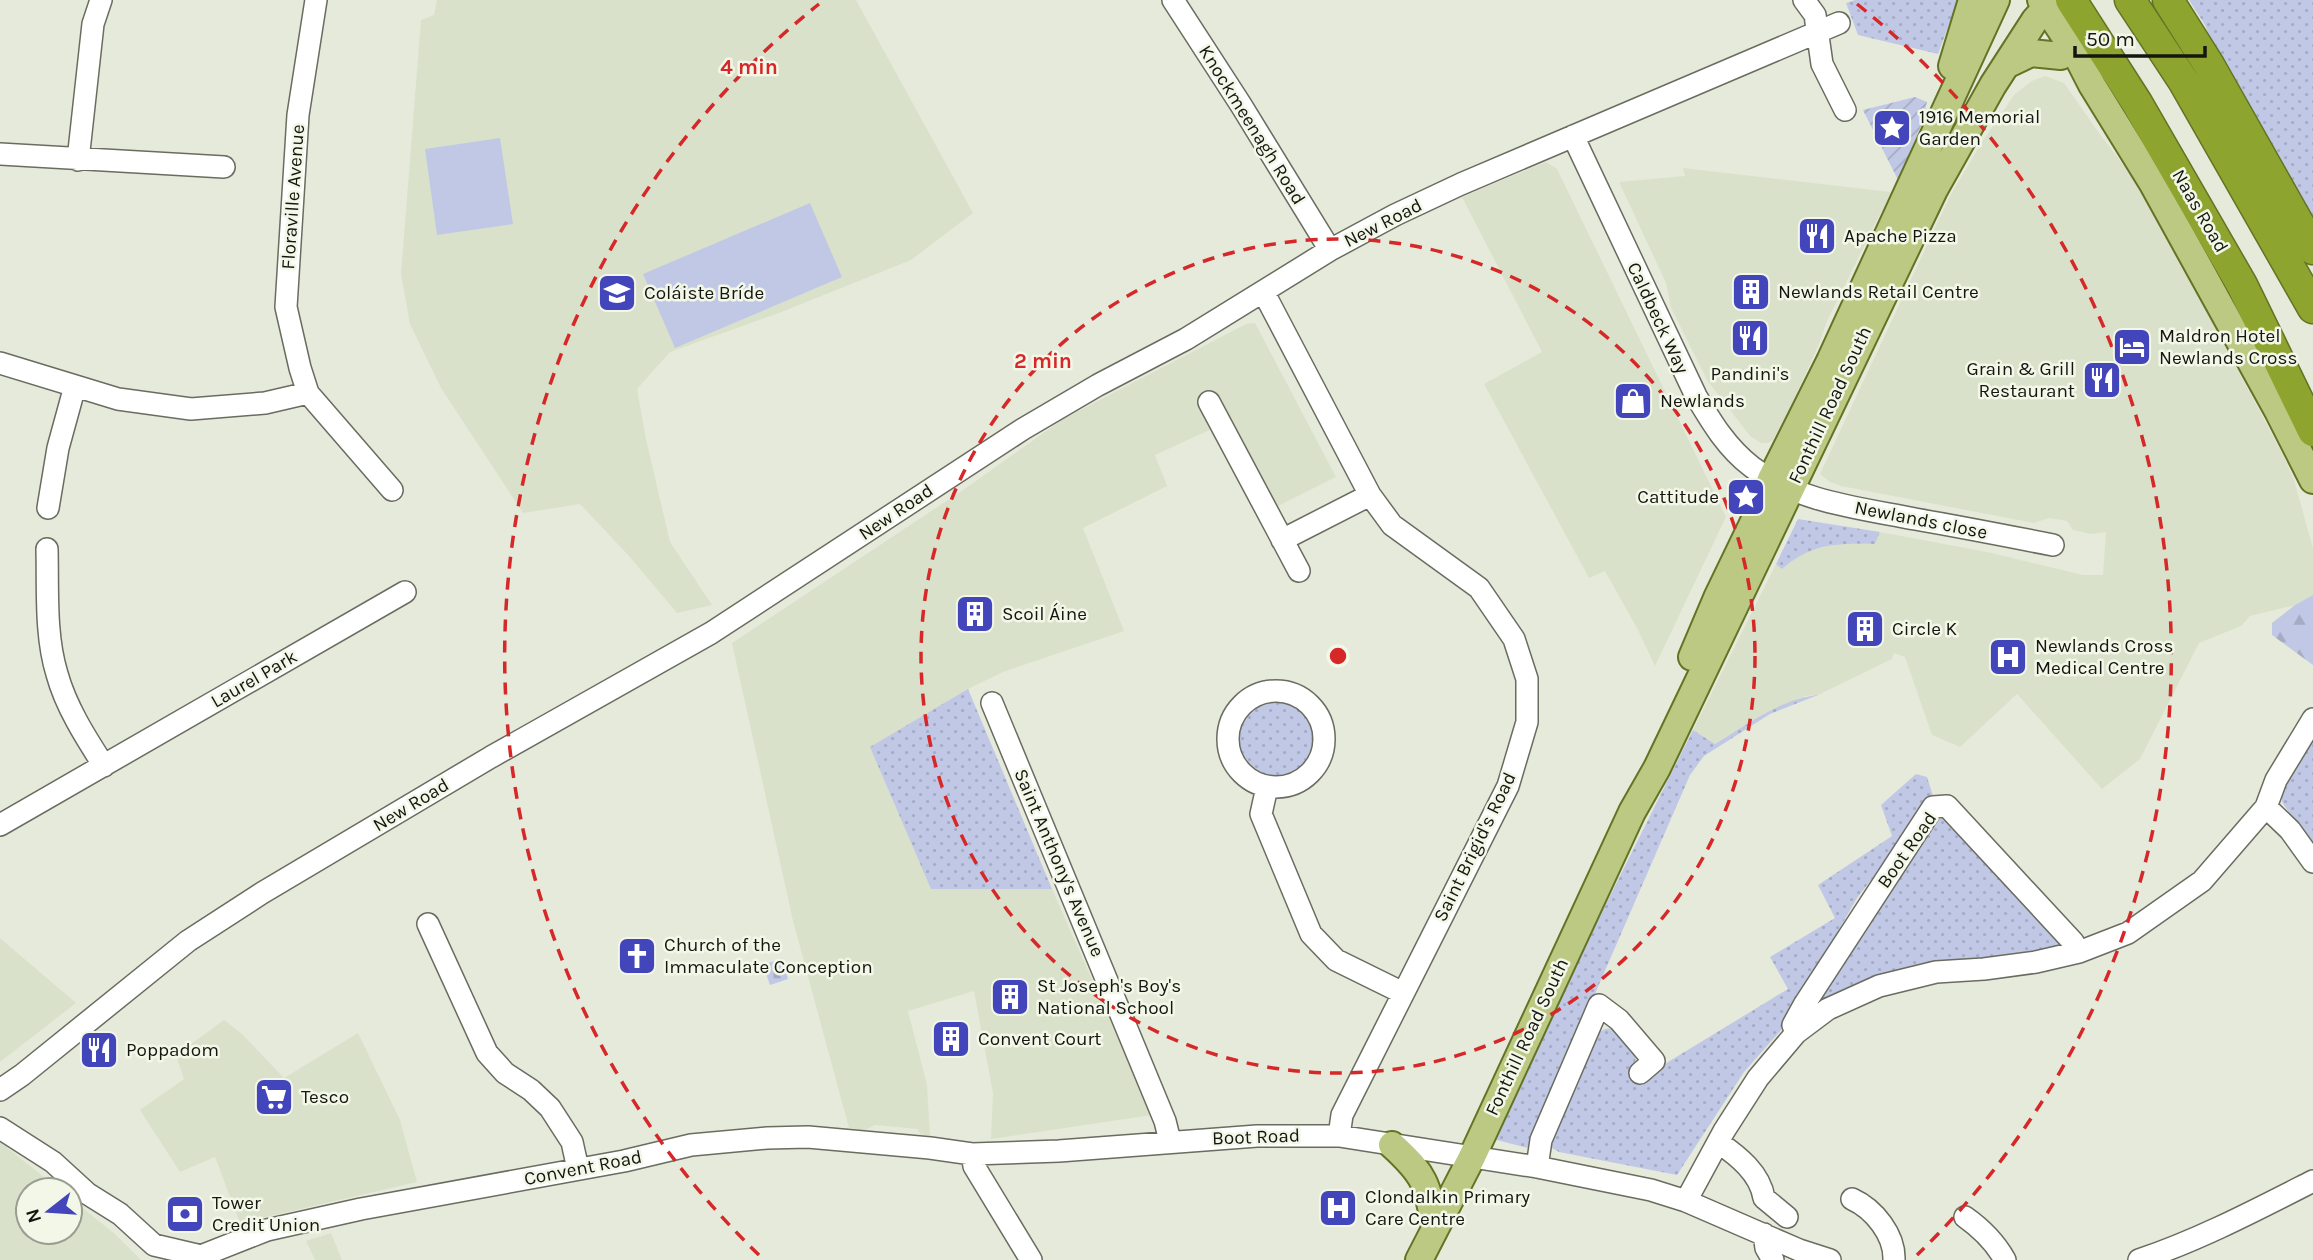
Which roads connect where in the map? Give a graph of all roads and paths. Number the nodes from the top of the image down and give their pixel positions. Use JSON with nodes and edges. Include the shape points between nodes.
{"nodes":[{"id":1,"x":101,"y":0,"type":"edge"},
{"id":2,"x":316,"y":0,"type":"edge"},
{"id":3,"x":1173,"y":0,"type":"edge"},
{"id":4,"x":1804,"y":0,"type":"edge"},
{"id":5,"x":1972,"y":0,"type":"edge"},
{"id":6,"x":1996,"y":0,"type":"edge"},
{"id":7,"x":2168,"y":0,"type":"edge"},
{"id":8,"x":2131,"y":3,"type":"edge"},
{"id":9,"x":2045,"y":5,"type":"edge"},
{"id":10,"x":1839,"y":23,"type":"dead end"},
{"id":11,"x":1817,"y":31,"type":"junction"},
{"id":12,"x":2061,"y":55,"type":"junction"},
{"id":13,"x":2006,"y":65,"type":"junction"},
{"id":14,"x":2092,"y":85,"type":"junction"},
{"id":15,"x":1845,"y":110,"type":"dead end"},
{"id":16,"x":1937,"y":128,"type":"junction"},
{"id":17,"x":1573,"y":136,"type":"junction"},
{"id":18,"x":0,"y":154,"type":"edge"},
{"id":19,"x":78,"y":160,"type":"junction"},
{"id":20,"x":224,"y":167,"type":"dead end"},
{"id":21,"x":2313,"y":249,"type":"edge"},
{"id":22,"x":1330,"y":250,"type":"junction"},
{"id":23,"x":1264,"y":293,"type":"junction"},
{"id":24,"x":2313,"y":308,"type":"edge"},
{"id":25,"x":0,"y":363,"type":"edge"},
{"id":26,"x":75,"y":386,"type":"junction"},
{"id":27,"x":308,"y":393,"type":"junction"},
{"id":28,"x":1209,"y":402,"type":"dead end"},
{"id":29,"x":2313,"y":431,"type":"edge"},
{"id":30,"x":2313,"y":480,"type":"edge"},
{"id":31,"x":1781,"y":483,"type":"junction"},
{"id":32,"x":392,"y":490,"type":"dead end"},
{"id":33,"x":1370,"y":495,"type":"junction"},
{"id":34,"x":48,"y":508,"type":"dead end"},
{"id":35,"x":1282,"y":540,"type":"junction"},
{"id":36,"x":2053,"y":545,"type":"dead end"},
{"id":37,"x":47,"y":550,"type":"dead end"},
{"id":38,"x":1299,"y":571,"type":"dead end"},
{"id":39,"x":405,"y":592,"type":"dead end"},
{"id":40,"x":992,"y":703,"type":"dead end"},
{"id":41,"x":2313,"y":719,"type":"edge"},
{"id":42,"x":104,"y":766,"type":"junction"},
{"id":43,"x":1267,"y":787,"type":"junction"},
{"id":44,"x":2266,"y":807,"type":"junction"},
{"id":45,"x":0,"y":825,"type":"edge"},
{"id":46,"x":2313,"y":862,"type":"edge"},
{"id":47,"x":428,"y":924,"type":"dead end"},
{"id":48,"x":2079,"y":952,"type":"junction"},
{"id":49,"x":1403,"y":993,"type":"junction"},
{"id":50,"x":1796,"y":1033,"type":"junction"},
{"id":51,"x":1640,"y":1073,"type":"dead end"},
{"id":52,"x":22,"y":1075,"type":"junction"},
{"id":53,"x":0,"y":1090,"type":"edge"},
{"id":54,"x":0,"y":1105,"type":"edge"},
{"id":55,"x":0,"y":1128,"type":"edge"},
{"id":56,"x":1339,"y":1136,"type":"junction"},
{"id":57,"x":1170,"y":1141,"type":"junction"},
{"id":58,"x":1718,"y":1142,"type":"junction"},
{"id":59,"x":1392,"y":1145,"type":"junction"},
{"id":60,"x":972,"y":1154,"type":"junction"},
{"id":61,"x":1472,"y":1157,"type":"junction"},
{"id":62,"x":1537,"y":1167,"type":"junction"},
{"id":63,"x":578,"y":1170,"type":"junction"},
{"id":64,"x":2313,"y":1181,"type":"edge"},
{"id":65,"x":1852,"y":1199,"type":"dead end"},
{"id":66,"x":1686,"y":1201,"type":"junction"},
{"id":67,"x":1787,"y":1217,"type":"dead end"},
{"id":68,"x":1965,"y":1217,"type":"dead end"},
{"id":69,"x":1435,"y":1228,"type":"junction"},
{"id":70,"x":1764,"y":1234,"type":"junction"},
{"id":71,"x":238,"y":1251,"type":"edge"},
{"id":72,"x":158,"y":1253,"type":"edge"},
{"id":73,"x":199,"y":1258,"type":"edge"},
{"id":74,"x":1031,"y":1260,"type":"edge"},
{"id":75,"x":1419,"y":1260,"type":"edge"},
{"id":76,"x":1773,"y":1260,"type":"edge"},
{"id":77,"x":1830,"y":1260,"type":"edge"},
{"id":78,"x":1894,"y":1260,"type":"edge"},
{"id":79,"x":2005,"y":1260,"type":"edge"},
{"id":80,"x":2139,"y":1260,"type":"edge"}],
"edges":[{"from":1,"to":19,"type":"street","via":[[93,24]]},
{"from":2,"to":27,"type":"street","name":"Floraville Avenue","via":[[298,114],[286,307]]},
{"from":3,"to":22,"type":"street","name":"Knockmeenagh Road"},
{"from":4,"to":11,"type":"street","via":[[1815,15]]},
{"from":5,"to":16,"type":"main road"},
{"from":6,"to":16,"type":"main road","name":"Fonthill Road South"},
{"from":7,"to":21,"type":"highway"},
{"from":8,"to":24,"type":"highway","via":[[2184,82]]},
{"from":9,"to":12,"type":"main road"},
{"from":9,"to":13,"type":"main road","name":"Fonthill Road South"},
{"from":9,"to":14,"type":"main road"},
{"from":9,"to":29,"type":"highway","name":"Naas Road","via":[[2095,35],[2242,285]]},
{"from":10,"to":11,"type":"street","name":"New Road"},
{"from":11,"to":15,"type":"street","via":[[1822,64]]},
{"from":11,"to":17,"type":"street","name":"New Road"},
{"from":12,"to":13,"type":"main road","via":[[2031,53]]},
{"from":12,"to":14,"type":"main road","via":[[2073,72]]},
{"from":13,"to":31,"type":"main road","name":"Fonthill Road South","via":[[1964,133]]},
{"from":14,"to":30,"type":"main road","via":[[2153,184]]},
{"from":16,"to":31,"type":"main road","name":"Fonthill Road South","via":[[1830,361]]},
{"from":17,"to":22,"type":"street","name":"New Road","via":[[1401,212]]},
{"from":17,"to":31,"type":"street","name":"Caldbeck Way","via":[[1709,419],[1753,468]]},
{"from":18,"to":19,"type":"street"},
{"from":19,"to":20,"type":"street"},
{"from":22,"to":23,"type":"street","name":"New Road"},
{"from":23,"to":33,"type":"street","name":"Saint Brigid's Road"},
{"from":23,"to":52,"type":"street","name":"New Road","via":[[1023,429],[711,633],[262,893],[188,941]]},
{"from":25,"to":26,"type":"street"},
{"from":26,"to":27,"type":"street","via":[[118,399],[191,409],[265,403]]},
{"from":26,"to":34,"type":"street"},
{"from":27,"to":32,"type":"street","name":"Floraville Avenue"},
{"from":28,"to":35,"type":"street"},
{"from":31,"to":36,"type":"street","name":"Newlands close","via":[[1816,499]]},
{"from":31,"to":61,"type":"main road","name":"Fonthill Road South","via":[[1759,511],[1717,598],[1647,760],[1632,812]]},
{"from":33,"to":35,"type":"street"},
{"from":33,"to":49,"type":"street","name":"Saint Brigid's Road","via":[[1392,525],[1479,588],[1514,639],[1527,679],[1527,722],[1508,786]]},
{"from":35,"to":38,"type":"street"},
{"from":37,"to":42,"type":"street","via":[[51,649],[57,675]]},
{"from":39,"to":42,"type":"street","name":"Laurel Park"},
{"from":40,"to":57,"type":"street","name":"Saint Anthony's Avenue"},
{"from":41,"to":44,"type":"street","name":"Boot Road","via":[[2276,780]]},
{"from":42,"to":45,"type":"street","name":"Laurel Park"},
{"from":43,"to":43,"type":"street","via":[[1240,772],[1228,743],[1229,728],[1235,713],[1252,698],[1274,690],[1289,692],[1314,708],[1325,736],[1324,751],[1308,776],[1296,784]]},
{"from":43,"to":49,"type":"street","via":[[1261,814],[1311,934],[1336,960]]},
{"from":44,"to":46,"type":"street"},
{"from":44,"to":48,"type":"street","name":"Boot Road","via":[[2203,881],[2127,933]]},
{"from":47,"to":63,"type":"street","via":[[488,1054],[550,1108],[572,1142]]},
{"from":48,"to":50,"type":"street","name":"Boot Road","via":[[2036,962],[1936,972],[1879,986],[1828,1009]]},
{"from":48,"to":50,"type":"street","name":"Boot Road","via":[[1947,806],[1933,807],[1804,1005],[1793,1025]]},
{"from":49,"to":56,"type":"street","name":"Saint Brigid's Road","via":[[1342,1115]]},
{"from":50,"to":58,"type":"street","name":"Boot Road","via":[[1758,1078]]},
{"from":51,"to":62,"type":"street","via":[[1654,1061],[1619,1020],[1598,1005],[1541,1140]]},
{"from":52,"to":53,"type":"street","name":"New Road"},
{"from":52,"to":54,"type":"street","name":"New Road"},
{"from":55,"to":72,"type":"street","via":[[120,1214]]},
{"from":56,"to":57,"type":"street","name":"Boot Road"},
{"from":56,"to":59,"type":"street","name":"Boot Road"},
{"from":57,"to":60,"type":"street","name":"Boot Road"},
{"from":58,"to":66,"type":"street","name":"Boot Road"},
{"from":58,"to":67,"type":"street","via":[[1736,1155],[1762,1185],[1764,1198]]},
{"from":59,"to":61,"type":"street","name":"Boot Road"},
{"from":59,"to":69,"type":"main road","via":[[1424,1180]]},
{"from":60,"to":63,"type":"street","name":"Convent Road","via":[[808,1137],[767,1138],[691,1145]]},
{"from":60,"to":74,"type":"street","via":[[974,1166]]},
{"from":61,"to":62,"type":"street","name":"Boot Road"},
{"from":61,"to":69,"type":"main road","name":"Fonthill Road South"},
{"from":62,"to":66,"type":"street","name":"Boot Road","via":[[1610,1180]]},
{"from":63,"to":71,"type":"street","name":"Convent Road","via":[[267,1230]]},
{"from":64,"to":80,"type":"street"},
{"from":65,"to":78,"type":"street","via":[[1867,1205],[1886,1231]]},
{"from":66,"to":70,"type":"street","name":"Boot Road"},
{"from":68,"to":79,"type":"street","via":[[1981,1228]]},
{"from":69,"to":75,"type":"main road","name":"Fonthill Road South"},
{"from":70,"to":76,"type":"street"},
{"from":70,"to":77,"type":"street","name":"Boot Road"},
{"from":71,"to":73,"type":"street","name":"Convent Road"},
{"from":72,"to":73,"type":"street"}]}
